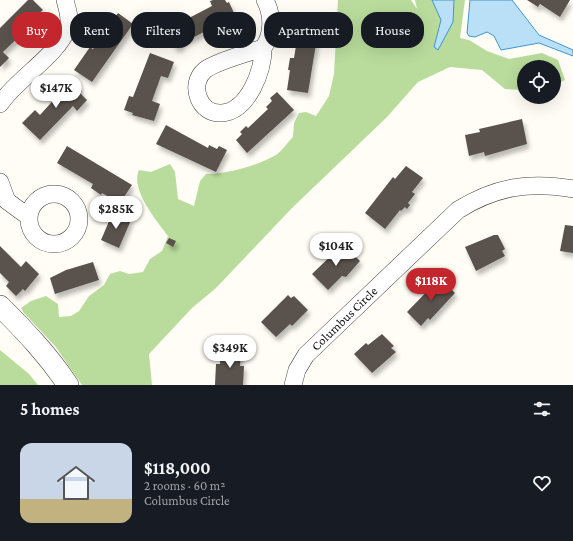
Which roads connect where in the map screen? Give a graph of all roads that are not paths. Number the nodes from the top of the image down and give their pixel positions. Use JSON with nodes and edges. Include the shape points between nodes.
{"nodes":[{"id":1,"x":65,"y":0,"type":"edge"},
{"id":2,"x":265,"y":0,"type":"edge"},
{"id":3,"x":263,"y":48,"type":"dead end"},
{"id":4,"x":0,"y":104,"type":"edge"},
{"id":5,"x":0,"y":182,"type":"edge"},
{"id":6,"x":573,"y":189,"type":"edge"},
{"id":7,"x":29,"y":217,"type":"dead end"},
{"id":8,"x":0,"y":306,"type":"edge"},
{"id":9,"x":68,"y":385,"type":"edge"},
{"id":10,"x":293,"y":385,"type":"edge"}],
"edges":[{"from":1,"to":4,"type":"street","via":[[68,26],[62,40]]},
{"from":2,"to":3,"type":"street","via":[[269,7],[270,39]]},
{"from":5,"to":7,"type":"street","via":[[8,201]]},
{"from":6,"to":10,"type":"street","name":"Columbus Circle","via":[[537,184],[515,186],[476,199],[458,210],[306,355],[297,370]]},
{"from":8,"to":9,"type":"street","via":[[39,346]]}]}
